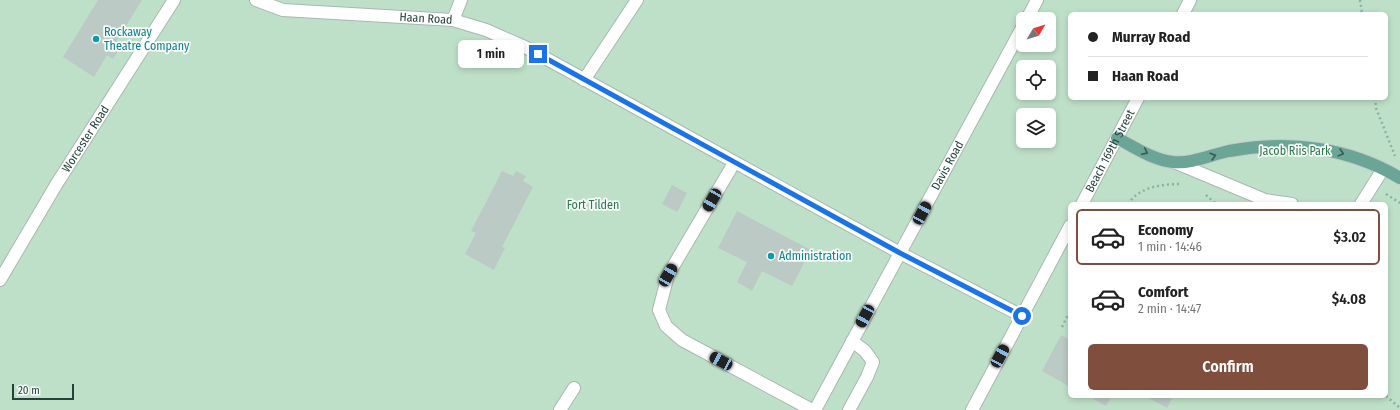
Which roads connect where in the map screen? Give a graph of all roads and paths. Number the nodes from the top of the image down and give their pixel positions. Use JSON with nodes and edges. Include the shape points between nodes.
{"nodes":[{"id":1,"x":174,"y":0,"type":"edge"},
{"id":2,"x":256,"y":0,"type":"edge"},
{"id":3,"x":461,"y":0,"type":"edge"},
{"id":4,"x":637,"y":0,"type":"edge"},
{"id":5,"x":1037,"y":0,"type":"edge"},
{"id":6,"x":1190,"y":0,"type":"edge"},
{"id":7,"x":1360,"y":0,"type":"edge"},
{"id":8,"x":1031,"y":12,"type":"edge"},
{"id":9,"x":1184,"y":12,"type":"edge"},
{"id":10,"x":1362,"y":12,"type":"edge"},
{"id":11,"x":453,"y":20,"type":"junction"},
{"id":12,"x":1016,"y":39,"type":"edge"},
{"id":13,"x":584,"y":80,"type":"junction"},
{"id":14,"x":1137,"y":100,"type":"edge"},
{"id":15,"x":1375,"y":100,"type":"edge"},
{"id":16,"x":1117,"y":138,"type":"junction"},
{"id":17,"x":1397,"y":160,"type":"dead end"},
{"id":18,"x":1174,"y":162,"type":"junction"},
{"id":19,"x":734,"y":163,"type":"junction"},
{"id":20,"x":1383,"y":169,"type":"junction"},
{"id":21,"x":1400,"y":178,"type":"edge"},
{"id":22,"x":1183,"y":184,"type":"dead end"},
{"id":23,"x":1389,"y":189,"type":"dead end"},
{"id":24,"x":1203,"y":191,"type":"dead end"},
{"id":25,"x":1083,"y":202,"type":"edge"},
{"id":26,"x":1130,"y":202,"type":"edge"},
{"id":27,"x":1214,"y":202,"type":"edge"},
{"id":28,"x":1278,"y":202,"type":"edge"},
{"id":29,"x":1362,"y":202,"type":"edge"},
{"id":30,"x":1400,"y":203,"type":"edge"},
{"id":31,"x":1068,"y":233,"type":"edge"},
{"id":32,"x":900,"y":253,"type":"junction"},
{"id":33,"x":0,"y":280,"type":"edge"},
{"id":34,"x":1068,"y":315,"type":"edge"},
{"id":35,"x":1022,"y":316,"type":"junction"},
{"id":36,"x":1062,"y":327,"type":"dead end"},
{"id":37,"x":852,"y":341,"type":"junction"},
{"id":38,"x":574,"y":388,"type":"dead end"},
{"id":39,"x":1388,"y":398,"type":"edge"},
{"id":40,"x":1400,"y":408,"type":"edge"},
{"id":41,"x":560,"y":410,"type":"edge"},
{"id":42,"x":814,"y":410,"type":"edge"},
{"id":43,"x":849,"y":410,"type":"edge"},
{"id":44,"x":972,"y":410,"type":"edge"}],
"edges":[{"from":1,"to":33,"type":"street","name":"Worcester Road","via":[[56,185]]},
{"from":2,"to":11,"type":"street","name":"Haan Road","via":[[283,10]]},
{"from":3,"to":11,"type":"street"},
{"from":4,"to":13,"type":"street"},
{"from":5,"to":8,"type":"street"},
{"from":6,"to":9,"type":"street"},
{"from":7,"to":10,"type":"path"},
{"from":11,"to":13,"type":"street","name":"Haan Road","via":[[486,30],[527,48]]},
{"from":12,"to":32,"type":"street","name":"Davis Road"},
{"from":13,"to":19,"type":"street","name":"Haan Road"},
{"from":14,"to":16,"type":"street","name":"Beach 169th Street"},
{"from":15,"to":17,"type":"path"},
{"from":16,"to":18,"type":"main road","one_way":true,"via":[[1153,156]]},
{"from":16,"to":25,"type":"street","name":"Beach 169th Street"},
{"from":18,"to":20,"type":"main road","one_way":true,"via":[[1196,160],[1246,148],[1282,146],[1337,152]]},
{"from":18,"to":28,"type":"street","via":[[1265,200]]},
{"from":19,"to":32,"type":"street","name":"Haan Road"},
{"from":19,"to":42,"type":"street","via":[[668,275],[659,310],[666,326],[682,340]]},
{"from":20,"to":21,"type":"main road"},
{"from":20,"to":29,"type":"street"},
{"from":22,"to":26,"type":"path","via":[[1152,187],[1137,193]]},
{"from":23,"to":30,"type":"path","via":[[1386,194]]},
{"from":24,"to":27,"type":"path"},
{"from":31,"to":35,"type":"street"},
{"from":32,"to":35,"type":"street","name":"Haan Road"},
{"from":32,"to":37,"type":"street","name":"Davis Road"},
{"from":34,"to":36,"type":"path"},
{"from":35,"to":44,"type":"street"},
{"from":37,"to":42,"type":"street","name":"Davis Road"},
{"from":37,"to":43,"type":"street","via":[[865,351],[873,362]]},
{"from":38,"to":41,"type":"street"},
{"from":39,"to":40,"type":"path"}]}
